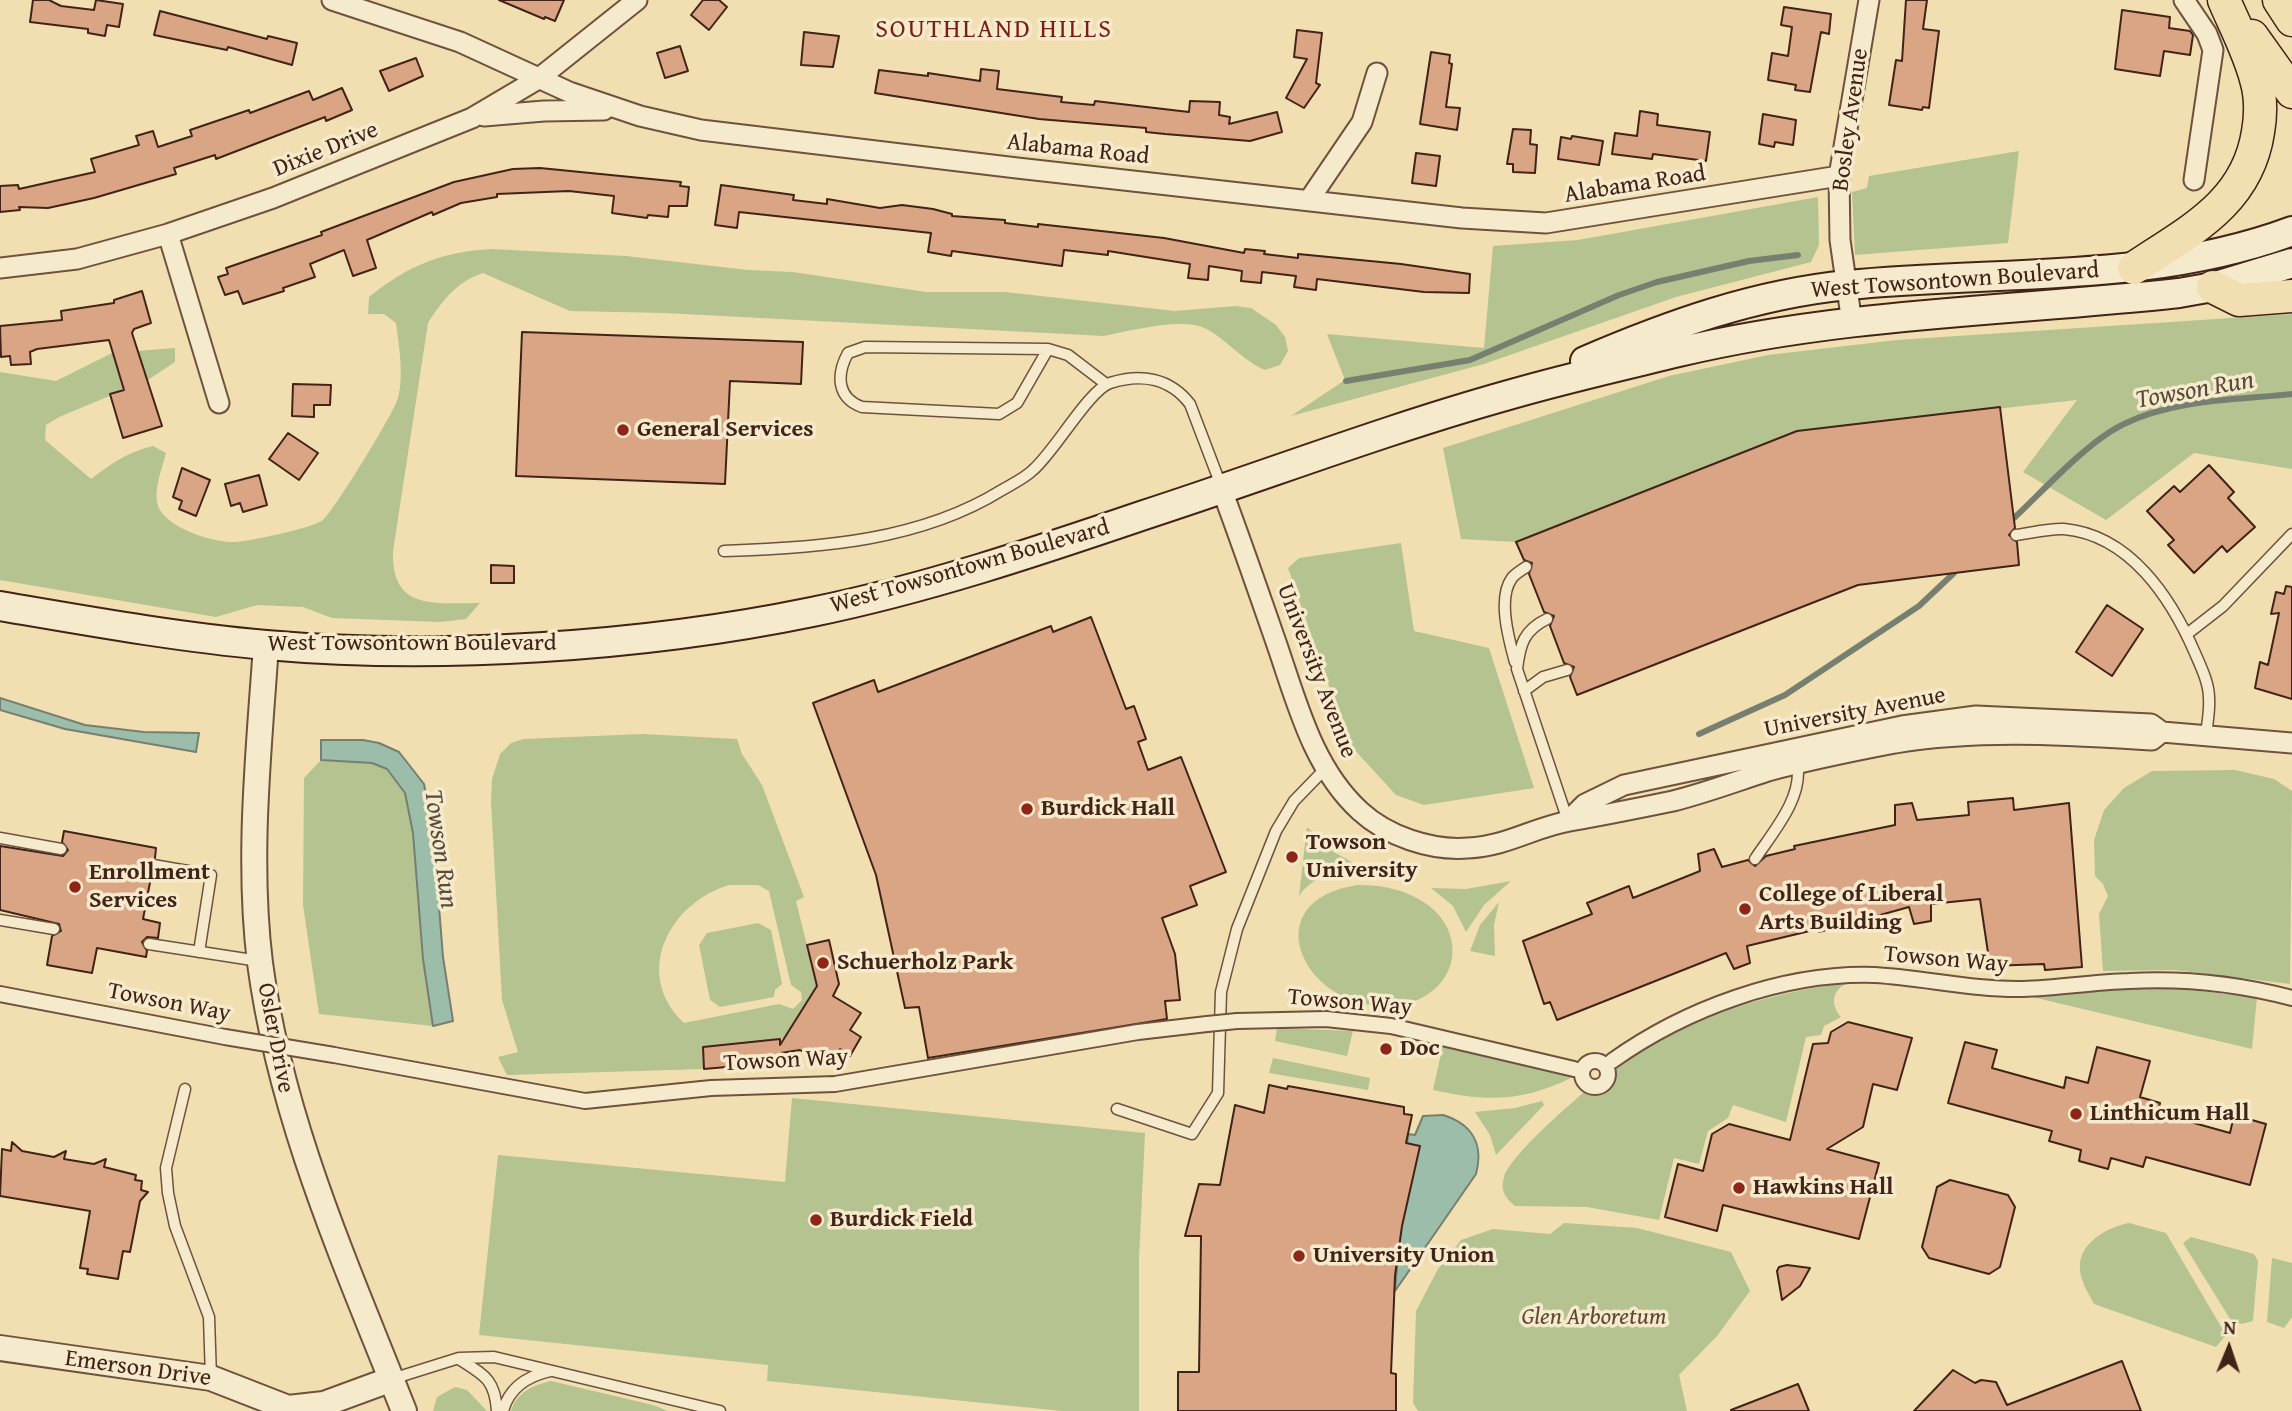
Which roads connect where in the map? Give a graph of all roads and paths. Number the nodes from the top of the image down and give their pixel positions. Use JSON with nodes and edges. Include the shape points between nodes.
{"nodes":[{"id":1,"x":332,"y":0,"type":"edge"},
{"id":2,"x":637,"y":0,"type":"edge"},
{"id":3,"x":1869,"y":0,"type":"edge"},
{"id":4,"x":2184,"y":0,"type":"edge"},
{"id":5,"x":2226,"y":0,"type":"edge"},
{"id":6,"x":2279,"y":0,"type":"edge"},
{"id":7,"x":2292,"y":20,"type":"edge"},
{"id":8,"x":1377,"y":73,"type":"dead end"},
{"id":9,"x":538,"y":79,"type":"junction"},
{"id":10,"x":2292,"y":92,"type":"edge"},
{"id":11,"x":617,"y":110,"type":"junction"},
{"id":12,"x":472,"y":118,"type":"junction"},
{"id":13,"x":1839,"y":176,"type":"junction"},
{"id":14,"x":2194,"y":180,"type":"dead end"},
{"id":15,"x":1309,"y":200,"type":"junction"},
{"id":16,"x":2292,"y":231,"type":"edge"},
{"id":17,"x":168,"y":234,"type":"junction"},
{"id":18,"x":2292,"y":264,"type":"edge"},
{"id":19,"x":0,"y":268,"type":"edge"},
{"id":20,"x":2134,"y":268,"type":"junction"},
{"id":21,"x":1847,"y":285,"type":"junction"},
{"id":22,"x":2213,"y":287,"type":"junction"},
{"id":23,"x":2292,"y":296,"type":"edge"},
{"id":24,"x":1852,"y":323,"type":"junction"},
{"id":25,"x":1048,"y":349,"type":"junction"},
{"id":26,"x":1106,"y":384,"type":"junction"},
{"id":27,"x":1505,"y":396,"type":"junction"},
{"id":28,"x":219,"y":403,"type":"dead end"},
{"id":29,"x":1222,"y":489,"type":"junction"},
{"id":30,"x":2292,"y":534,"type":"edge"},
{"id":31,"x":2016,"y":535,"type":"dead end"},
{"id":32,"x":724,"y":551,"type":"dead end"},
{"id":33,"x":1526,"y":567,"type":"dead end"},
{"id":34,"x":0,"y":606,"type":"edge"},
{"id":35,"x":1547,"y":619,"type":"dead end"},
{"id":36,"x":2187,"y":634,"type":"junction"},
{"id":37,"x":266,"y":645,"type":"junction"},
{"id":38,"x":1517,"y":669,"type":"junction"},
{"id":39,"x":1567,"y":670,"type":"dead end"},
{"id":40,"x":1524,"y":691,"type":"junction"},
{"id":41,"x":2206,"y":736,"type":"junction"},
{"id":42,"x":2292,"y":743,"type":"edge"},
{"id":43,"x":1795,"y":757,"type":"junction"},
{"id":44,"x":1325,"y":769,"type":"junction"},
{"id":45,"x":1568,"y":821,"type":"junction"},
{"id":46,"x":0,"y":838,"type":"edge"},
{"id":47,"x":61,"y":849,"type":"dead end"},
{"id":48,"x":1755,"y":859,"type":"dead end"},
{"id":49,"x":153,"y":865,"type":"dead end"},
{"id":50,"x":0,"y":920,"type":"edge"},
{"id":51,"x":54,"y":929,"type":"dead end"},
{"id":52,"x":149,"y":944,"type":"dead end"},
{"id":53,"x":199,"y":952,"type":"junction"},
{"id":54,"x":260,"y":961,"type":"junction"},
{"id":55,"x":0,"y":994,"type":"edge"},
{"id":56,"x":2292,"y":998,"type":"edge"},
{"id":57,"x":1610,"y":1067,"type":"dead end"},
{"id":58,"x":1573,"y":1069,"type":"dead end"},
{"id":59,"x":184,"y":1088,"type":"dead end"},
{"id":60,"x":1117,"y":1109,"type":"dead end"},
{"id":61,"x":0,"y":1348,"type":"edge"},
{"id":62,"x":459,"y":1358,"type":"junction"},
{"id":63,"x":554,"y":1370,"type":"junction"},
{"id":64,"x":211,"y":1378,"type":"junction"},
{"id":65,"x":392,"y":1379,"type":"junction"},
{"id":66,"x":699,"y":1408,"type":"edge"},
{"id":67,"x":404,"y":1411,"type":"edge"},
{"id":68,"x":497,"y":1411,"type":"edge"},
{"id":69,"x":503,"y":1411,"type":"edge"},
{"id":70,"x":720,"y":1411,"type":"edge"}],
"edges":[{"from":1,"to":9,"type":"street","name":"Alabama Road","via":[[460,42]]},
{"from":2,"to":9,"type":"street","name":"Dixie Drive"},
{"from":3,"to":13,"type":"street","name":"Bosley Avenue"},
{"from":4,"to":14,"type":"street","via":[[2213,50]]},
{"from":5,"to":10,"type":"main road"},
{"from":5,"to":20,"type":"main road","via":[[2257,80],[2260,116],[2255,150],[2244,178],[2224,204]]},
{"from":6,"to":7,"type":"main road"},
{"from":8,"to":15,"type":"street","via":[[1362,122]]},
{"from":9,"to":11,"type":"street","name":"Alabama Road"},
{"from":9,"to":12,"type":"street","name":"Dixie Drive"},
{"from":11,"to":12,"type":"street"},
{"from":11,"to":15,"type":"street","name":"Alabama Road","via":[[701,130]]},
{"from":12,"to":17,"type":"street","name":"Dixie Drive","via":[[273,198]]},
{"from":13,"to":15,"type":"street","name":"Alabama Road","via":[[1546,223]]},
{"from":13,"to":21,"type":"street","name":"Bosley Avenue","via":[[1840,240]]},
{"from":16,"to":20,"type":"main road","name":"West Towsontown Boulevard","via":[[2227,251]]},
{"from":17,"to":19,"type":"street","name":"Dixie Drive","via":[[77,258]]},
{"from":17,"to":28,"type":"street"},
{"from":18,"to":22,"type":"main road","name":"West Towsontown Boulevard"},
{"from":20,"to":21,"type":"main road","name":"West Towsontown Boulevard"},
{"from":21,"to":24,"type":"street","name":"Bosley Avenue"},
{"from":21,"to":27,"type":"main road","name":"West Towsontown Boulevard","via":[[1727,308],[1671,324]]},
{"from":22,"to":23,"type":"main road","via":[[2239,300]]},
{"from":22,"to":24,"type":"main road","name":"West Towsontown Boulevard"},
{"from":24,"to":27,"type":"main road","name":"West Towsontown Boulevard","via":[[1748,337]]},
{"from":25,"to":25,"type":"lane","via":[[865,347],[848,353],[840,367],[841,389],[849,402],[862,407],[999,414],[1017,403]]},
{"from":25,"to":26,"type":"lane","via":[[1068,355]]},
{"from":26,"to":29,"type":"lane","via":[[1137,376],[1167,383],[1181,393],[1196,415]]},
{"from":26,"to":32,"type":"lane","via":[[1087,401],[1032,472],[949,516],[865,539]]},
{"from":27,"to":29,"type":"main road","name":"West Towsontown Boulevard"},
{"from":29,"to":37,"type":"main road","name":"West Towsontown Boulevard","via":[[932,583],[766,621],[628,639],[511,647]]},
{"from":29,"to":44,"type":"street","name":"University Avenue","via":[[1301,715]]},
{"from":30,"to":36,"type":"lane","via":[[2223,606]]},
{"from":31,"to":36,"type":"lane","via":[[2064,529],[2095,538],[2147,572]]},
{"from":33,"to":38,"type":"lane","via":[[1512,578],[1506,603],[1506,630]]},
{"from":34,"to":37,"type":"main road","name":"West Towsontown Boulevard"},
{"from":35,"to":38,"type":"lane","via":[[1531,627],[1520,645]]},
{"from":36,"to":41,"type":"lane","via":[[2210,697]]},
{"from":37,"to":54,"type":"street","name":"Osler Drive","via":[[256,820]]},
{"from":38,"to":40,"type":"lane"},
{"from":39,"to":40,"type":"lane","via":[[1543,677]]},
{"from":40,"to":45,"type":"lane"},
{"from":41,"to":42,"type":"street","name":"University Avenue"},
{"from":41,"to":43,"type":"street","name":"University Avenue","via":[[2162,732],[2151,724],[1976,716],[1902,726]]},
{"from":43,"to":45,"type":"street","name":"University Avenue","via":[[1673,801]]},
{"from":43,"to":45,"type":"street","name":"University Avenue","via":[[1624,785],[1585,804]]},
{"from":43,"to":48,"type":"lane","via":[[1799,775],[1788,808]]},
{"from":44,"to":45,"type":"street","name":"University Avenue","via":[[1361,813],[1406,838],[1436,847],[1499,845]]},
{"from":44,"to":60,"type":"lane","via":[[1294,801],[1276,831],[1237,929],[1221,992],[1218,1093],[1192,1134]]},
{"from":46,"to":47,"type":"lane"},
{"from":49,"to":53,"type":"lane","via":[[211,875]]},
{"from":50,"to":51,"type":"lane"},
{"from":52,"to":53,"type":"lane"},
{"from":53,"to":54,"type":"lane"},
{"from":54,"to":65,"type":"street","name":"Osler Drive","via":[[290,1111]]},
{"from":55,"to":58,"type":"street","name":"Towson Way","bridge":true,"via":[[585,1101],[675,1091],[835,1084],[1138,1032],[1237,1021],[1326,1019],[1391,1026]]},
{"from":56,"to":57,"type":"street","name":"Towson Way","via":[[2169,981],[2012,989],[1879,976],[1831,978],[1718,1004],[1666,1028]]},
{"from":59,"to":64,"type":"lane","via":[[166,1168],[168,1193],[175,1226],[209,1317]]},
{"from":61,"to":64,"type":"street","name":"Emerson Drive"},
{"from":62,"to":63,"type":"lane","via":[[494,1357]]},
{"from":62,"to":65,"type":"lane"},
{"from":62,"to":68,"type":"lane","via":[[496,1389]]},
{"from":63,"to":66,"type":"lane"},
{"from":63,"to":69,"type":"lane","via":[[525,1380],[506,1400]]},
{"from":64,"to":65,"type":"street","name":"Emerson Drive","via":[[276,1406],[299,1409]]},
{"from":65,"to":67,"type":"street","name":"Osler Drive"},
{"from":66,"to":70,"type":"lane"}]}
